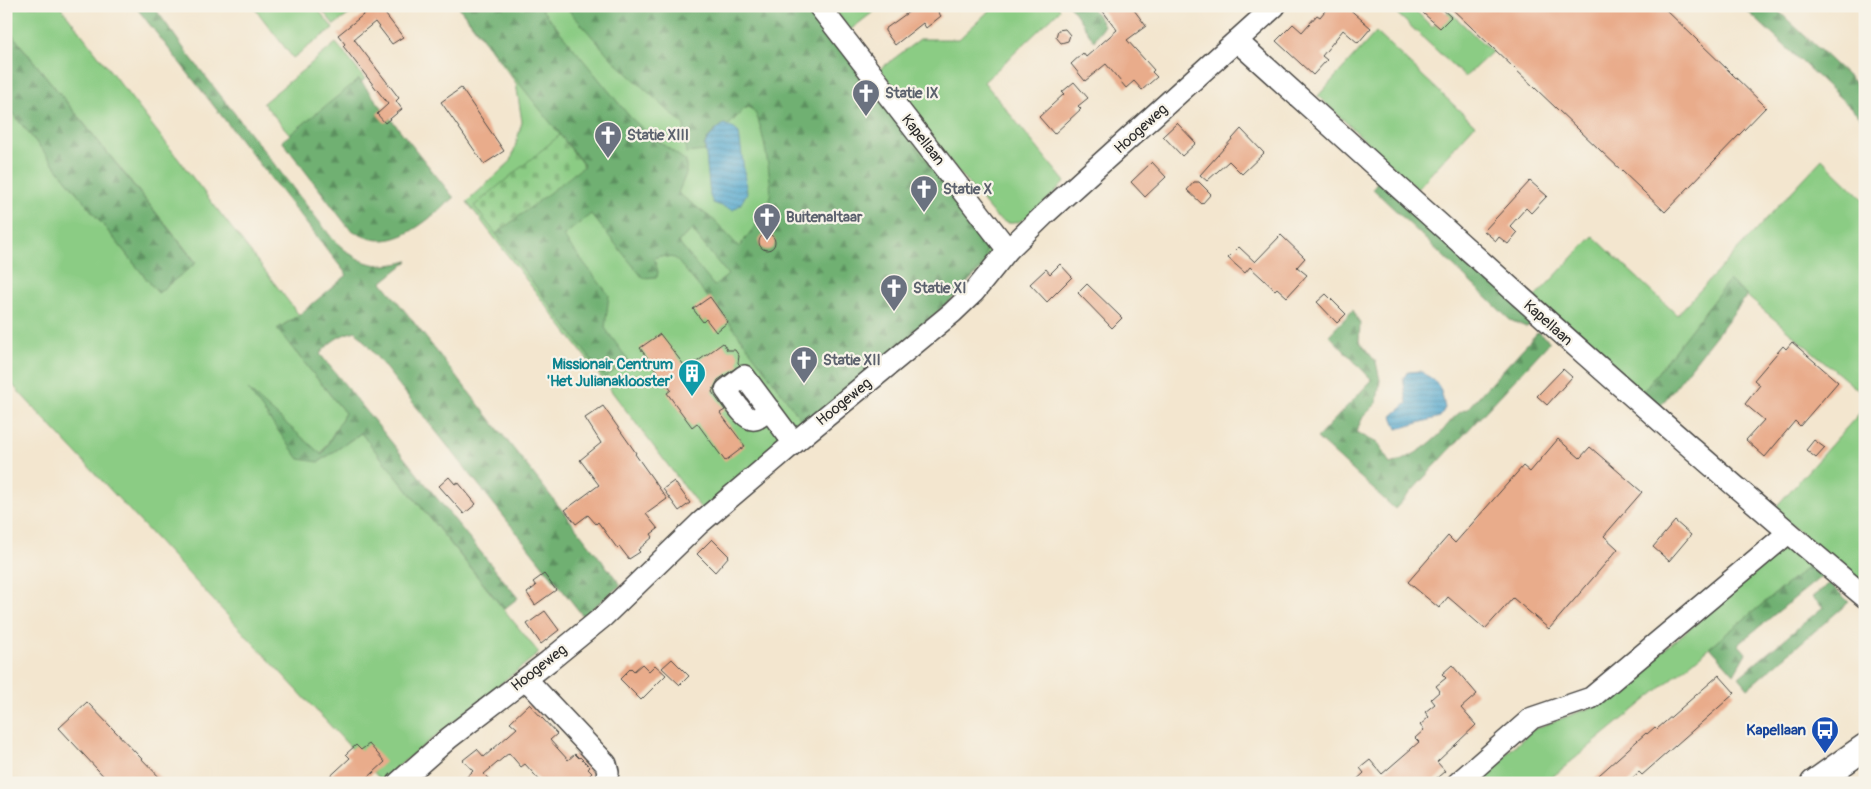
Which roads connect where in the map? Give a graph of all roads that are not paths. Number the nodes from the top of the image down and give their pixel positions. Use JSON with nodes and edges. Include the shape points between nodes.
{"nodes":[{"id":1,"x":819,"y":6,"type":"edge"},
{"id":2,"x":1275,"y":6,"type":"edge"},
{"id":3,"x":1238,"y":42,"type":"junction"},
{"id":4,"x":1008,"y":250,"type":"junction"},
{"id":5,"x":769,"y":409,"type":"dead end"},
{"id":6,"x":794,"y":443,"type":"junction"},
{"id":7,"x":1788,"y":533,"type":"junction"},
{"id":8,"x":1865,"y":597,"type":"edge"},
{"id":9,"x":526,"y":679,"type":"junction"},
{"id":10,"x":1865,"y":747,"type":"edge"},
{"id":11,"x":606,"y":777,"type":"edge"},
{"id":12,"x":1817,"y":781,"type":"edge"},
{"id":13,"x":398,"y":783,"type":"edge"},
{"id":14,"x":1458,"y":783,"type":"edge"}],
"edges":[{"from":1,"to":4,"type":"street","name":"Kapellaan"},
{"from":2,"to":3,"type":"street","name":"Hoogeweg"},
{"from":3,"to":4,"type":"street","name":"Hoogeweg"},
{"from":3,"to":7,"type":"street","name":"Kapellaan","via":[[1547,322]]},
{"from":4,"to":6,"type":"street","name":"Hoogeweg","via":[[952,313]]},
{"from":5,"to":6,"type":"street"},
{"from":6,"to":9,"type":"street","name":"Hoogeweg","via":[[700,524],[604,616]]},
{"from":7,"to":8,"type":"street","name":"Kapellaan"},
{"from":7,"to":14,"type":"street","via":[[1591,698],[1532,718]]},
{"from":9,"to":11,"type":"street","via":[[606,764]]},
{"from":9,"to":13,"type":"street","name":"Hoogeweg","via":[[449,738]]},
{"from":10,"to":12,"type":"main road"}]}
